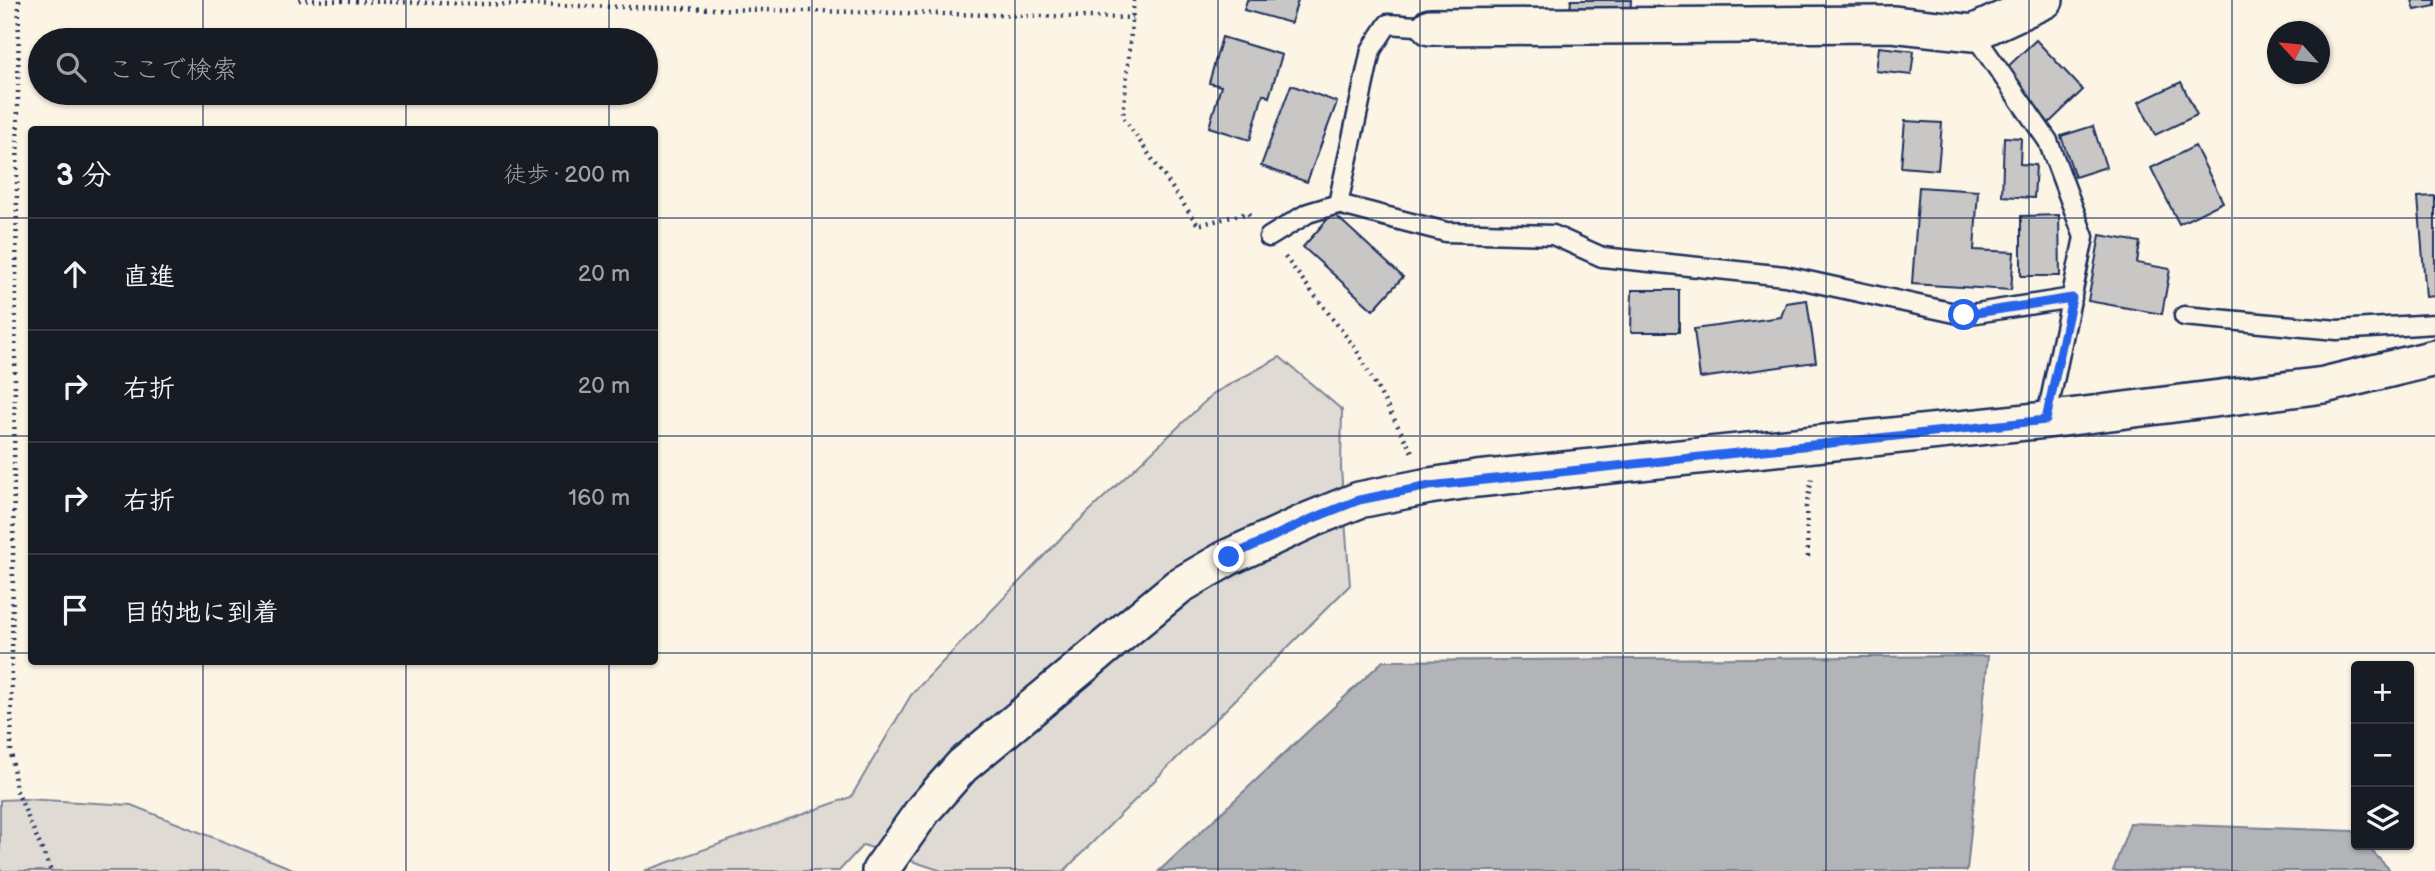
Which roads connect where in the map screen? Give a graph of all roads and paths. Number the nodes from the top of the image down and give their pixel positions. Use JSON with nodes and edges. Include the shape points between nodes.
{"nodes":[{"id":1,"x":19,"y":0,"type":"edge"},
{"id":2,"x":299,"y":0,"type":"edge"},
{"id":3,"x":1134,"y":0,"type":"edge"},
{"id":4,"x":2045,"y":0,"type":"edge"},
{"id":5,"x":1133,"y":18,"type":"junction"},
{"id":6,"x":1430,"y":27,"type":"joint"},
{"id":7,"x":1973,"y":33,"type":"junction"},
{"id":8,"x":1338,"y":204,"type":"junction"},
{"id":9,"x":1269,"y":237,"type":"junction"},
{"id":10,"x":2072,"y":298,"type":"junction"},
{"id":11,"x":2184,"y":316,"type":"dead end"},
{"id":12,"x":2435,"y":324,"type":"edge"},
{"id":13,"x":2435,"y":358,"type":"edge"},
{"id":14,"x":2046,"y":420,"type":"junction"},
{"id":15,"x":1825,"y":443,"type":"junction"},
{"id":16,"x":1429,"y":486,"type":"junction"},
{"id":17,"x":1808,"y":557,"type":"dead end"},
{"id":18,"x":51,"y":871,"type":"edge"},
{"id":19,"x":880,"y":871,"type":"edge"}],
"edges":[{"from":1,"to":18,"type":"path","via":[[11,751],[16,789]]},
{"from":2,"to":5,"type":"path"},
{"from":3,"to":5,"type":"path"},
{"from":4,"to":7,"type":"street"},
{"from":5,"to":9,"type":"path","via":[[1123,117],[1198,225],[1248,213]]},
{"from":6,"to":7,"type":"street","via":[[1892,24]]},
{"from":6,"to":8,"type":"lane","via":[[1388,24],[1371,50]]},
{"from":7,"to":10,"type":"lane","via":[[2048,141],[2084,237]]},
{"from":8,"to":9,"type":"lane","via":[[1308,213]]},
{"from":8,"to":10,"type":"lane","via":[[1446,232],[1553,235],[1602,257],[1785,276],[1964,315]]},
{"from":9,"to":16,"type":"path","via":[[1356,349]]},
{"from":10,"to":14,"type":"lane"},
{"from":11,"to":12,"type":"lane","via":[[2337,330]]},
{"from":13,"to":14,"type":"street","via":[[2325,385]]},
{"from":14,"to":15,"type":"street"},
{"from":15,"to":16,"type":"street"},
{"from":15,"to":17,"type":"path","via":[[1806,507]]},
{"from":16,"to":19,"type":"street","via":[[1359,500],[1311,519],[1179,586],[962,766]]}]}
